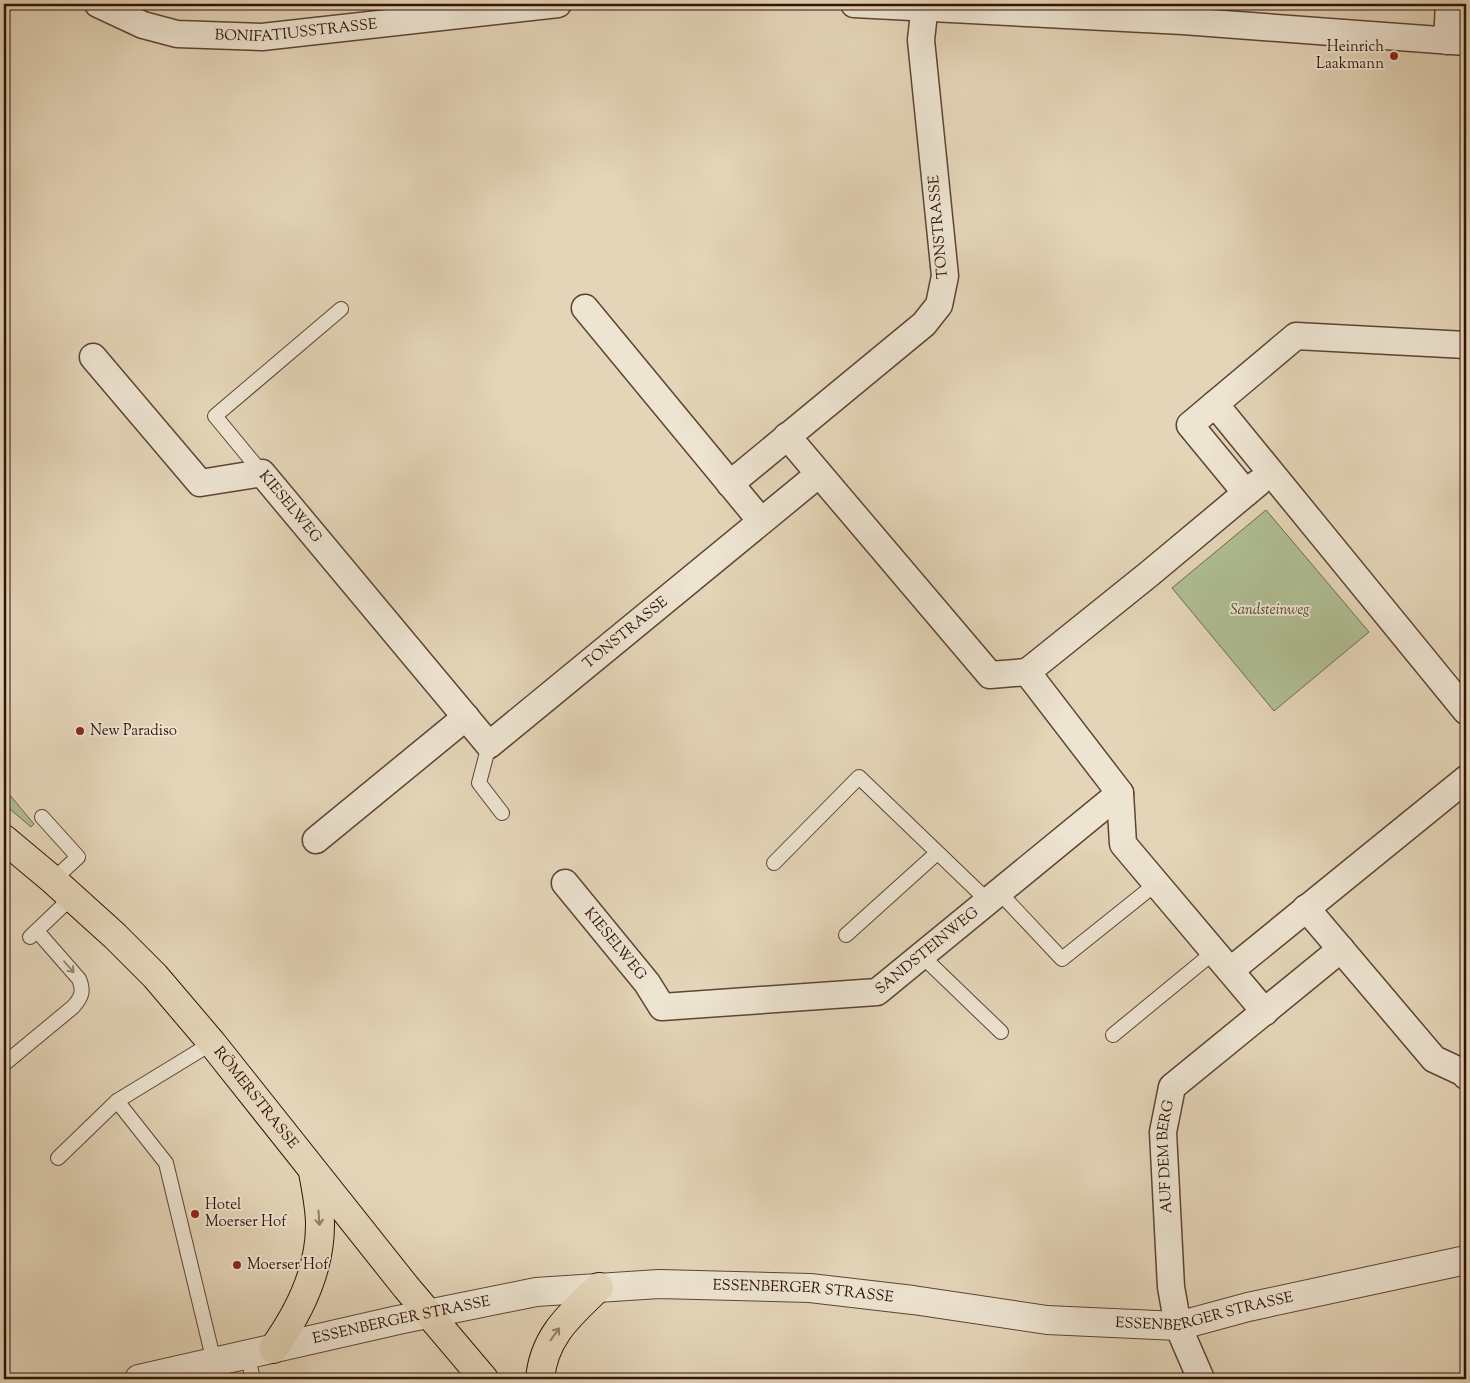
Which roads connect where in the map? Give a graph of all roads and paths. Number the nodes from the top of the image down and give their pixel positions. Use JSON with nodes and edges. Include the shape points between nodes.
{"nodes":[{"id":1,"x":98,"y":4,"type":"edge"},
{"id":2,"x":558,"y":4,"type":"edge"},
{"id":3,"x":854,"y":4,"type":"edge"},
{"id":4,"x":1450,"y":4,"type":"edge"},
{"id":5,"x":925,"y":6,"type":"edge"},
{"id":6,"x":1457,"y":41,"type":"edge"},
{"id":7,"x":585,"y":308,"type":"dead end"},
{"id":8,"x":342,"y":309,"type":"dead end"},
{"id":9,"x":1466,"y":345,"type":"edge"},
{"id":10,"x":93,"y":358,"type":"dead end"},
{"id":11,"x":1215,"y":404,"type":"junction"},
{"id":12,"x":788,"y":436,"type":"junction"},
{"id":13,"x":262,"y":473,"type":"junction"},
{"id":14,"x":1270,"y":473,"type":"junction"},
{"id":15,"x":819,"y":474,"type":"junction"},
{"id":16,"x":730,"y":484,"type":"junction"},
{"id":17,"x":1246,"y":493,"type":"junction"},
{"id":18,"x":761,"y":521,"type":"junction"},
{"id":19,"x":1027,"y":672,"type":"junction"},
{"id":20,"x":1466,"y":712,"type":"edge"},
{"id":21,"x":466,"y":717,"type":"junction"},
{"id":22,"x":489,"y":745,"type":"junction"},
{"id":23,"x":1466,"y":779,"type":"edge"},
{"id":24,"x":1120,"y":794,"type":"junction"},
{"id":25,"x":502,"y":812,"type":"dead end"},
{"id":26,"x":42,"y":818,"type":"dead end"},
{"id":27,"x":4,"y":839,"type":"edge"},
{"id":28,"x":316,"y":840,"type":"dead end"},
{"id":29,"x":937,"y":853,"type":"junction"},
{"id":30,"x":774,"y":863,"type":"dead end"},
{"id":31,"x":1157,"y":882,"type":"junction"},
{"id":32,"x":565,"y":883,"type":"dead end"},
{"id":33,"x":62,"y":889,"type":"junction"},
{"id":34,"x":994,"y":897,"type":"junction"},
{"id":35,"x":1306,"y":908,"type":"junction"},
{"id":36,"x":846,"y":935,"type":"dead end"},
{"id":37,"x":1341,"y":949,"type":"junction"},
{"id":38,"x":921,"y":955,"type":"junction"},
{"id":39,"x":1222,"y":961,"type":"junction"},
{"id":40,"x":662,"y":1007,"type":"joint"},
{"id":41,"x":1266,"y":1012,"type":"junction"},
{"id":42,"x":1001,"y":1032,"type":"dead end"},
{"id":43,"x":1113,"y":1035,"type":"dead end"},
{"id":44,"x":212,"y":1043,"type":"junction"},
{"id":45,"x":4,"y":1064,"type":"edge"},
{"id":46,"x":1466,"y":1076,"type":"edge"},
{"id":47,"x":117,"y":1101,"type":"junction"},
{"id":48,"x":58,"y":1158,"type":"dead end"},
{"id":49,"x":312,"y":1170,"type":"junction"},
{"id":50,"x":1466,"y":1260,"type":"edge"},
{"id":51,"x":600,"y":1287,"type":"junction"},
{"id":52,"x":428,"y":1314,"type":"junction"},
{"id":53,"x":1178,"y":1326,"type":"junction"},
{"id":54,"x":258,"y":1361,"type":"edge"},
{"id":55,"x":214,"y":1362,"type":"junction"},
{"id":56,"x":139,"y":1379,"type":"edge"},
{"id":57,"x":484,"y":1379,"type":"edge"},
{"id":58,"x":540,"y":1379,"type":"edge"},
{"id":59,"x":1202,"y":1379,"type":"edge"}],
"edges":[{"from":1,"to":2,"type":"street","name":"BONIFATIUSSTRASSE","via":[[143,25],[177,34],[262,38]]},
{"from":3,"to":5,"type":"street"},
{"from":4,"to":6,"type":"street"},
{"from":5,"to":6,"type":"street"},
{"from":5,"to":12,"type":"street","name":"TONSTRASSE","via":[[921,40],[945,276],[939,305],[924,324]]},
{"from":7,"to":16,"type":"street"},
{"from":8,"to":13,"type":"lane","via":[[215,416]]},
{"from":9,"to":11,"type":"street","via":[[1296,336]]},
{"from":10,"to":13,"type":"street","name":"KIESELWEG","via":[[200,483]]},
{"from":11,"to":14,"type":"street"},
{"from":11,"to":17,"type":"street","via":[[1190,425]]},
{"from":12,"to":15,"type":"street"},
{"from":12,"to":16,"type":"street","name":"TONSTRASSE"},
{"from":13,"to":21,"type":"street","name":"KIESELWEG"},
{"from":14,"to":17,"type":"street"},
{"from":14,"to":20,"type":"street"},
{"from":15,"to":18,"type":"street","name":"TONSTRASSE"},
{"from":15,"to":19,"type":"street","via":[[990,675]]},
{"from":16,"to":18,"type":"street"},
{"from":17,"to":19,"type":"street"},
{"from":18,"to":22,"type":"street","name":"TONSTRASSE"},
{"from":19,"to":24,"type":"street"},
{"from":21,"to":22,"type":"street","name":"KIESELWEG"},
{"from":21,"to":28,"type":"street"},
{"from":22,"to":25,"type":"lane","via":[[479,783]]},
{"from":23,"to":35,"type":"street"},
{"from":24,"to":31,"type":"street","via":[[1124,844]]},
{"from":24,"to":34,"type":"street","name":"SANDSTEINWEG"},
{"from":26,"to":33,"type":"lane","via":[[78,857]]},
{"from":27,"to":33,"type":"main road","name":"RÖMERSTRASSE"},
{"from":29,"to":30,"type":"lane","via":[[859,777]]},
{"from":29,"to":34,"type":"lane"},
{"from":29,"to":36,"type":"lane"},
{"from":31,"to":34,"type":"lane","via":[[1062,959]]},
{"from":31,"to":39,"type":"street"},
{"from":32,"to":40,"type":"street","name":"KIESELWEG","via":[[647,983]]},
{"from":33,"to":44,"type":"main road","name":"RÖMERSTRASSE","via":[[150,970]]},
{"from":33,"to":45,"type":"lane","one_way":true,"via":[[33,934],[80,979],[81,998]]},
{"from":34,"to":38,"type":"street","name":"SANDSTEINWEG"},
{"from":35,"to":37,"type":"street"},
{"from":35,"to":39,"type":"street"},
{"from":37,"to":41,"type":"street","name":"AUF DEM BERG"},
{"from":37,"to":46,"type":"street","via":[[1434,1059]]},
{"from":38,"to":40,"type":"street","name":"SANDSTEINWEG","via":[[877,992]]},
{"from":38,"to":42,"type":"lane"},
{"from":39,"to":41,"type":"street"},
{"from":39,"to":43,"type":"lane"},
{"from":41,"to":53,"type":"street","name":"AUF DEM BERG","via":[[1172,1087],[1163,1132],[1171,1287]]},
{"from":44,"to":47,"type":"lane"},
{"from":44,"to":49,"type":"main road","name":"RÖMERSTRASSE"},
{"from":47,"to":48,"type":"lane"},
{"from":47,"to":55,"type":"lane","via":[[166,1163]]},
{"from":49,"to":52,"type":"main road","name":"RÖMERSTRASSE"},
{"from":49,"to":54,"type":"main road","one_way":true,"via":[[320,1224],[313,1272],[286,1331]]},
{"from":50,"to":53,"type":"street","name":"ESSENBERGER STRASSE","via":[[1248,1307]]},
{"from":51,"to":52,"type":"street","name":"ESSENBERGER STRASSE","via":[[536,1292]]},
{"from":51,"to":53,"type":"street","name":"ESSENBERGER STRASSE","via":[[659,1284],[810,1288],[1047,1320]]},
{"from":58,"to":51,"type":"main road","one_way":true,"via":[[548,1345],[567,1318]]},
{"from":52,"to":54,"type":"street","name":"ESSENBERGER STRASSE"},
{"from":52,"to":57,"type":"main road","name":"RÖMERSTRASSE"},
{"from":53,"to":59,"type":"street","name":"AUF DEM BERG"},
{"from":54,"to":55,"type":"street","name":"ESSENBERGER STRASSE"},
{"from":55,"to":56,"type":"street","name":"ESSENBERGER STRASSE"}]}
